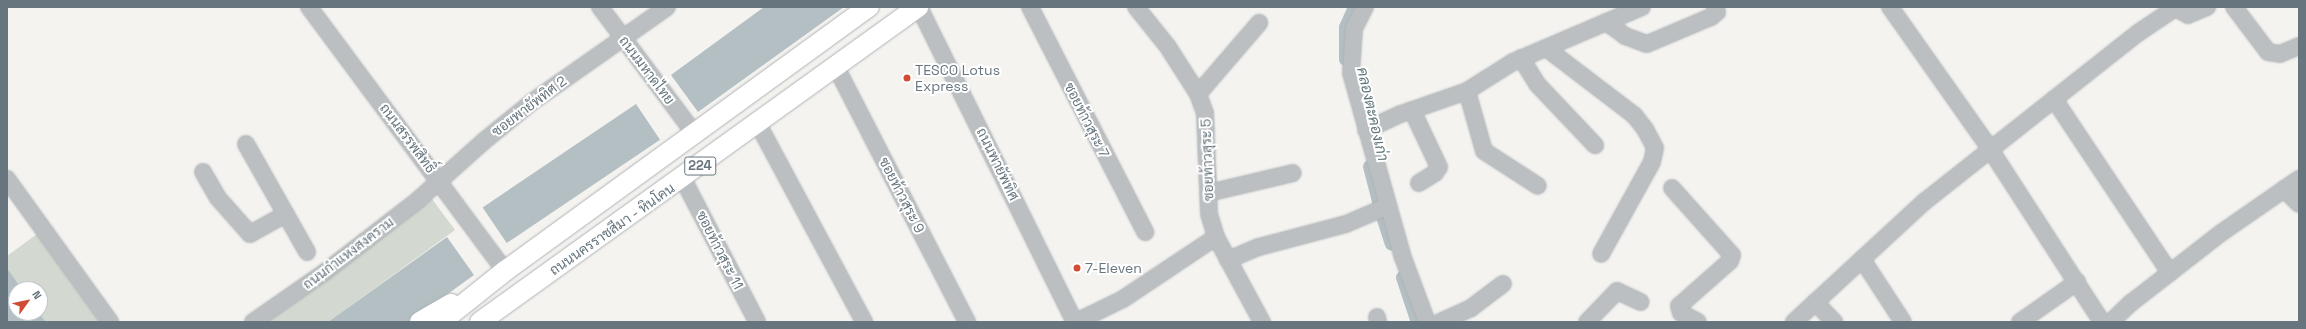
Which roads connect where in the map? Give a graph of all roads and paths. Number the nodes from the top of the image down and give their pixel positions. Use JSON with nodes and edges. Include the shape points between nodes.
{"nodes":[{"id":1,"x":309,"y":7,"type":"edge"},
{"id":2,"x":600,"y":7,"type":"edge"},
{"id":3,"x":667,"y":7,"type":"edge"},
{"id":4,"x":869,"y":7,"type":"edge"},
{"id":5,"x":919,"y":7,"type":"edge"},
{"id":6,"x":1030,"y":7,"type":"edge"},
{"id":7,"x":1136,"y":7,"type":"edge"},
{"id":8,"x":1365,"y":7,"type":"edge"},
{"id":9,"x":1642,"y":7,"type":"edge"},
{"id":10,"x":1715,"y":7,"type":"edge"},
{"id":11,"x":1890,"y":7,"type":"edge"},
{"id":12,"x":2207,"y":7,"type":"edge"},
{"id":13,"x":2234,"y":7,"type":"edge"},
{"id":14,"x":1606,"y":22,"type":"junction"},
{"id":15,"x":1259,"y":23,"type":"dead end"},
{"id":16,"x":623,"y":38,"type":"junction"},
{"id":17,"x":2299,"y":46,"type":"edge"},
{"id":18,"x":1546,"y":48,"type":"junction"},
{"id":19,"x":1521,"y":58,"type":"junction"},
{"id":20,"x":836,"y":67,"type":"junction"},
{"id":21,"x":1467,"y":92,"type":"junction"},
{"id":22,"x":1198,"y":94,"type":"junction"},
{"id":23,"x":2054,"y":98,"type":"junction"},
{"id":24,"x":1412,"y":110,"type":"junction"},
{"id":25,"x":758,"y":124,"type":"junction"},
{"id":26,"x":1366,"y":130,"type":"junction"},
{"id":27,"x":694,"y":133,"type":"junction"},
{"id":28,"x":246,"y":144,"type":"dead end"},
{"id":29,"x":1595,"y":145,"type":"dead end"},
{"id":30,"x":1990,"y":149,"type":"junction"},
{"id":31,"x":203,"y":172,"type":"dead end"},
{"id":32,"x":1293,"y":173,"type":"dead end"},
{"id":33,"x":2299,"y":178,"type":"edge"},
{"id":34,"x":7,"y":179,"type":"edge"},
{"id":35,"x":683,"y":179,"type":"junction"},
{"id":36,"x":439,"y":180,"type":"junction"},
{"id":37,"x":1419,"y":183,"type":"dead end"},
{"id":38,"x":1538,"y":186,"type":"dead end"},
{"id":39,"x":1672,"y":188,"type":"dead end"},
{"id":40,"x":2284,"y":189,"type":"junction"},
{"id":41,"x":1208,"y":193,"type":"junction"},
{"id":42,"x":2299,"y":204,"type":"edge"},
{"id":43,"x":1388,"y":206,"type":"junction"},
{"id":44,"x":286,"y":214,"type":"junction"},
{"id":45,"x":1145,"y":232,"type":"dead end"},
{"id":46,"x":1216,"y":237,"type":"junction"},
{"id":47,"x":307,"y":252,"type":"dead end"},
{"id":48,"x":1601,"y":254,"type":"dead end"},
{"id":49,"x":1862,"y":258,"type":"junction"},
{"id":50,"x":1228,"y":260,"type":"junction"},
{"id":51,"x":2170,"y":273,"type":"junction"},
{"id":52,"x":497,"y":277,"type":"junction"},
{"id":53,"x":2077,"y":282,"type":"junction"},
{"id":54,"x":1502,"y":284,"type":"dead end"},
{"id":55,"x":1641,"y":302,"type":"dead end"},
{"id":56,"x":1815,"y":302,"type":"junction"},
{"id":57,"x":507,"y":304,"type":"junction"},
{"id":58,"x":110,"y":322,"type":"edge"},
{"id":59,"x":253,"y":322,"type":"edge"},
{"id":60,"x":420,"y":322,"type":"edge"},
{"id":61,"x":440,"y":322,"type":"edge"},
{"id":62,"x":480,"y":322,"type":"edge"},
{"id":63,"x":488,"y":322,"type":"edge"},
{"id":64,"x":758,"y":322,"type":"edge"},
{"id":65,"x":864,"y":322,"type":"edge"},
{"id":66,"x":967,"y":322,"type":"edge"},
{"id":67,"x":1075,"y":322,"type":"edge"},
{"id":68,"x":1262,"y":322,"type":"edge"},
{"id":69,"x":1427,"y":322,"type":"edge"},
{"id":70,"x":1440,"y":322,"type":"edge"},
{"id":71,"x":1588,"y":322,"type":"edge"},
{"id":72,"x":1698,"y":322,"type":"edge"},
{"id":73,"x":1794,"y":322,"type":"edge"},
{"id":74,"x":1834,"y":322,"type":"edge"},
{"id":75,"x":1903,"y":322,"type":"edge"},
{"id":76,"x":2020,"y":322,"type":"edge"},
{"id":77,"x":2102,"y":322,"type":"edge"},
{"id":78,"x":2112,"y":322,"type":"edge"}],
"edges":[{"from":1,"to":36,"type":"street","name":"ถนนสรรพสิทธิ์"},
{"from":2,"to":16,"type":"street","name":"ถนนมหาดไทย"},
{"from":3,"to":16,"type":"street","name":"ซอยพายัพทิศ 2"},
{"from":4,"to":27,"type":"main road"},
{"from":5,"to":20,"type":"main road","name":"ถนนนครราชสีมา - หินโคน","number":"224"},
{"from":5,"to":67,"type":"street","name":"ถนนพายัพทิศ"},
{"from":6,"to":45,"type":"street","name":"ซอยท้าวสุระ 7"},
{"from":7,"to":22,"type":"street","name":"ซอยท้าวสุระ 5","via":[[1168,47]]},
{"from":8,"to":26,"type":"street","via":[[1354,29],[1352,73]]},
{"from":9,"to":14,"type":"street"},
{"from":10,"to":14,"type":"street","via":[[1717,12],[1711,17],[1647,44],[1625,36]]},
{"from":11,"to":30,"type":"street"},
{"from":12,"to":23,"type":"street","via":[[2188,14],[2175,8],[2138,33]]},
{"from":13,"to":17,"type":"street","via":[[2268,52],[2280,54]]},
{"from":14,"to":18,"type":"street"},
{"from":15,"to":22,"type":"street"},
{"from":16,"to":27,"type":"street","name":"ถนนมหาดไทย"},
{"from":16,"to":36,"type":"street","name":"ซอยพายัพทิศ 2","via":[[526,107]]},
{"from":18,"to":19,"type":"street"},
{"from":18,"to":48,"type":"street","via":[[1634,116],[1645,129],[1655,148],[1652,162]]},
{"from":19,"to":21,"type":"street"},
{"from":19,"to":29,"type":"street","via":[[1538,85]]},
{"from":20,"to":25,"type":"main road","name":"ถนนนครราชสีมา - หินโคน","number":"224"},
{"from":20,"to":66,"type":"street","name":"ซอยท้าวสุระ 9"},
{"from":21,"to":24,"type":"street"},
{"from":21,"to":38,"type":"street","via":[[1484,151]]},
{"from":22,"to":41,"type":"street","name":"ซอยท้าวสุระ 5","via":[[1205,113]]},
{"from":23,"to":30,"type":"street"},
{"from":23,"to":51,"type":"street"},
{"from":24,"to":26,"type":"street"},
{"from":24,"to":37,"type":"street","via":[[1439,167]]},
{"from":25,"to":35,"type":"main road","name":"ถนนนครราชสีมา - หินโคน","number":"224"},
{"from":25,"to":65,"type":"street"},
{"from":26,"to":43,"type":"street"},
{"from":27,"to":52,"type":"main road"},
{"from":28,"to":44,"type":"street"},
{"from":30,"to":49,"type":"street","via":[[1924,202]]},
{"from":30,"to":53,"type":"street"},
{"from":31,"to":44,"type":"street","via":[[218,198],[250,234]]},
{"from":32,"to":41,"type":"street"},
{"from":33,"to":40,"type":"street"},
{"from":34,"to":58,"type":"street"},
{"from":35,"to":57,"type":"main road","name":"ถนนนครราชสีมา - หินโคน","number":"224"},
{"from":35,"to":64,"type":"street","name":"ซอยท้าวสุระ 11"},
{"from":36,"to":52,"type":"street","name":"ถนนสรรพสิทธิ์"},
{"from":36,"to":59,"type":"street","name":"ถนนกำแหงสงคราม","via":[[418,200],[325,272]]},
{"from":39,"to":72,"type":"street","via":[[1732,255],[1730,261],[1679,306],[1681,313]]},
{"from":40,"to":42,"type":"street"},
{"from":40,"to":51,"type":"street"},
{"from":41,"to":46,"type":"street","name":"ซอยท้าวสุระ 5","via":[[1209,214]]},
{"from":43,"to":50,"type":"street","via":[[1346,224],[1259,247]]},
{"from":43,"to":69,"type":"street","via":[[1402,255]]},
{"from":44,"to":47,"type":"street"},
{"from":46,"to":50,"type":"street","name":"ซอยท้าวสุระ 5"},
{"from":46,"to":67,"type":"street","via":[[1123,299]]},
{"from":49,"to":56,"type":"street"},
{"from":49,"to":75,"type":"street"},
{"from":50,"to":68,"type":"street","name":"ซอยท้าวสุระ 5"},
{"from":51,"to":78,"type":"street","via":[[2131,303]]},
{"from":52,"to":60,"type":"main road"},
{"from":52,"to":61,"type":"main road"},
{"from":53,"to":76,"type":"street"},
{"from":53,"to":77,"type":"street"},
{"from":54,"to":70,"type":"street","via":[[1471,308]]},
{"from":55,"to":71,"type":"street","via":[[1617,291]]},
{"from":56,"to":73,"type":"street"},
{"from":56,"to":74,"type":"street"},
{"from":57,"to":62,"type":"main road","name":"ถนนนครราชสีมา - หินโคน","number":"224"},
{"from":57,"to":63,"type":"main road"}]}
